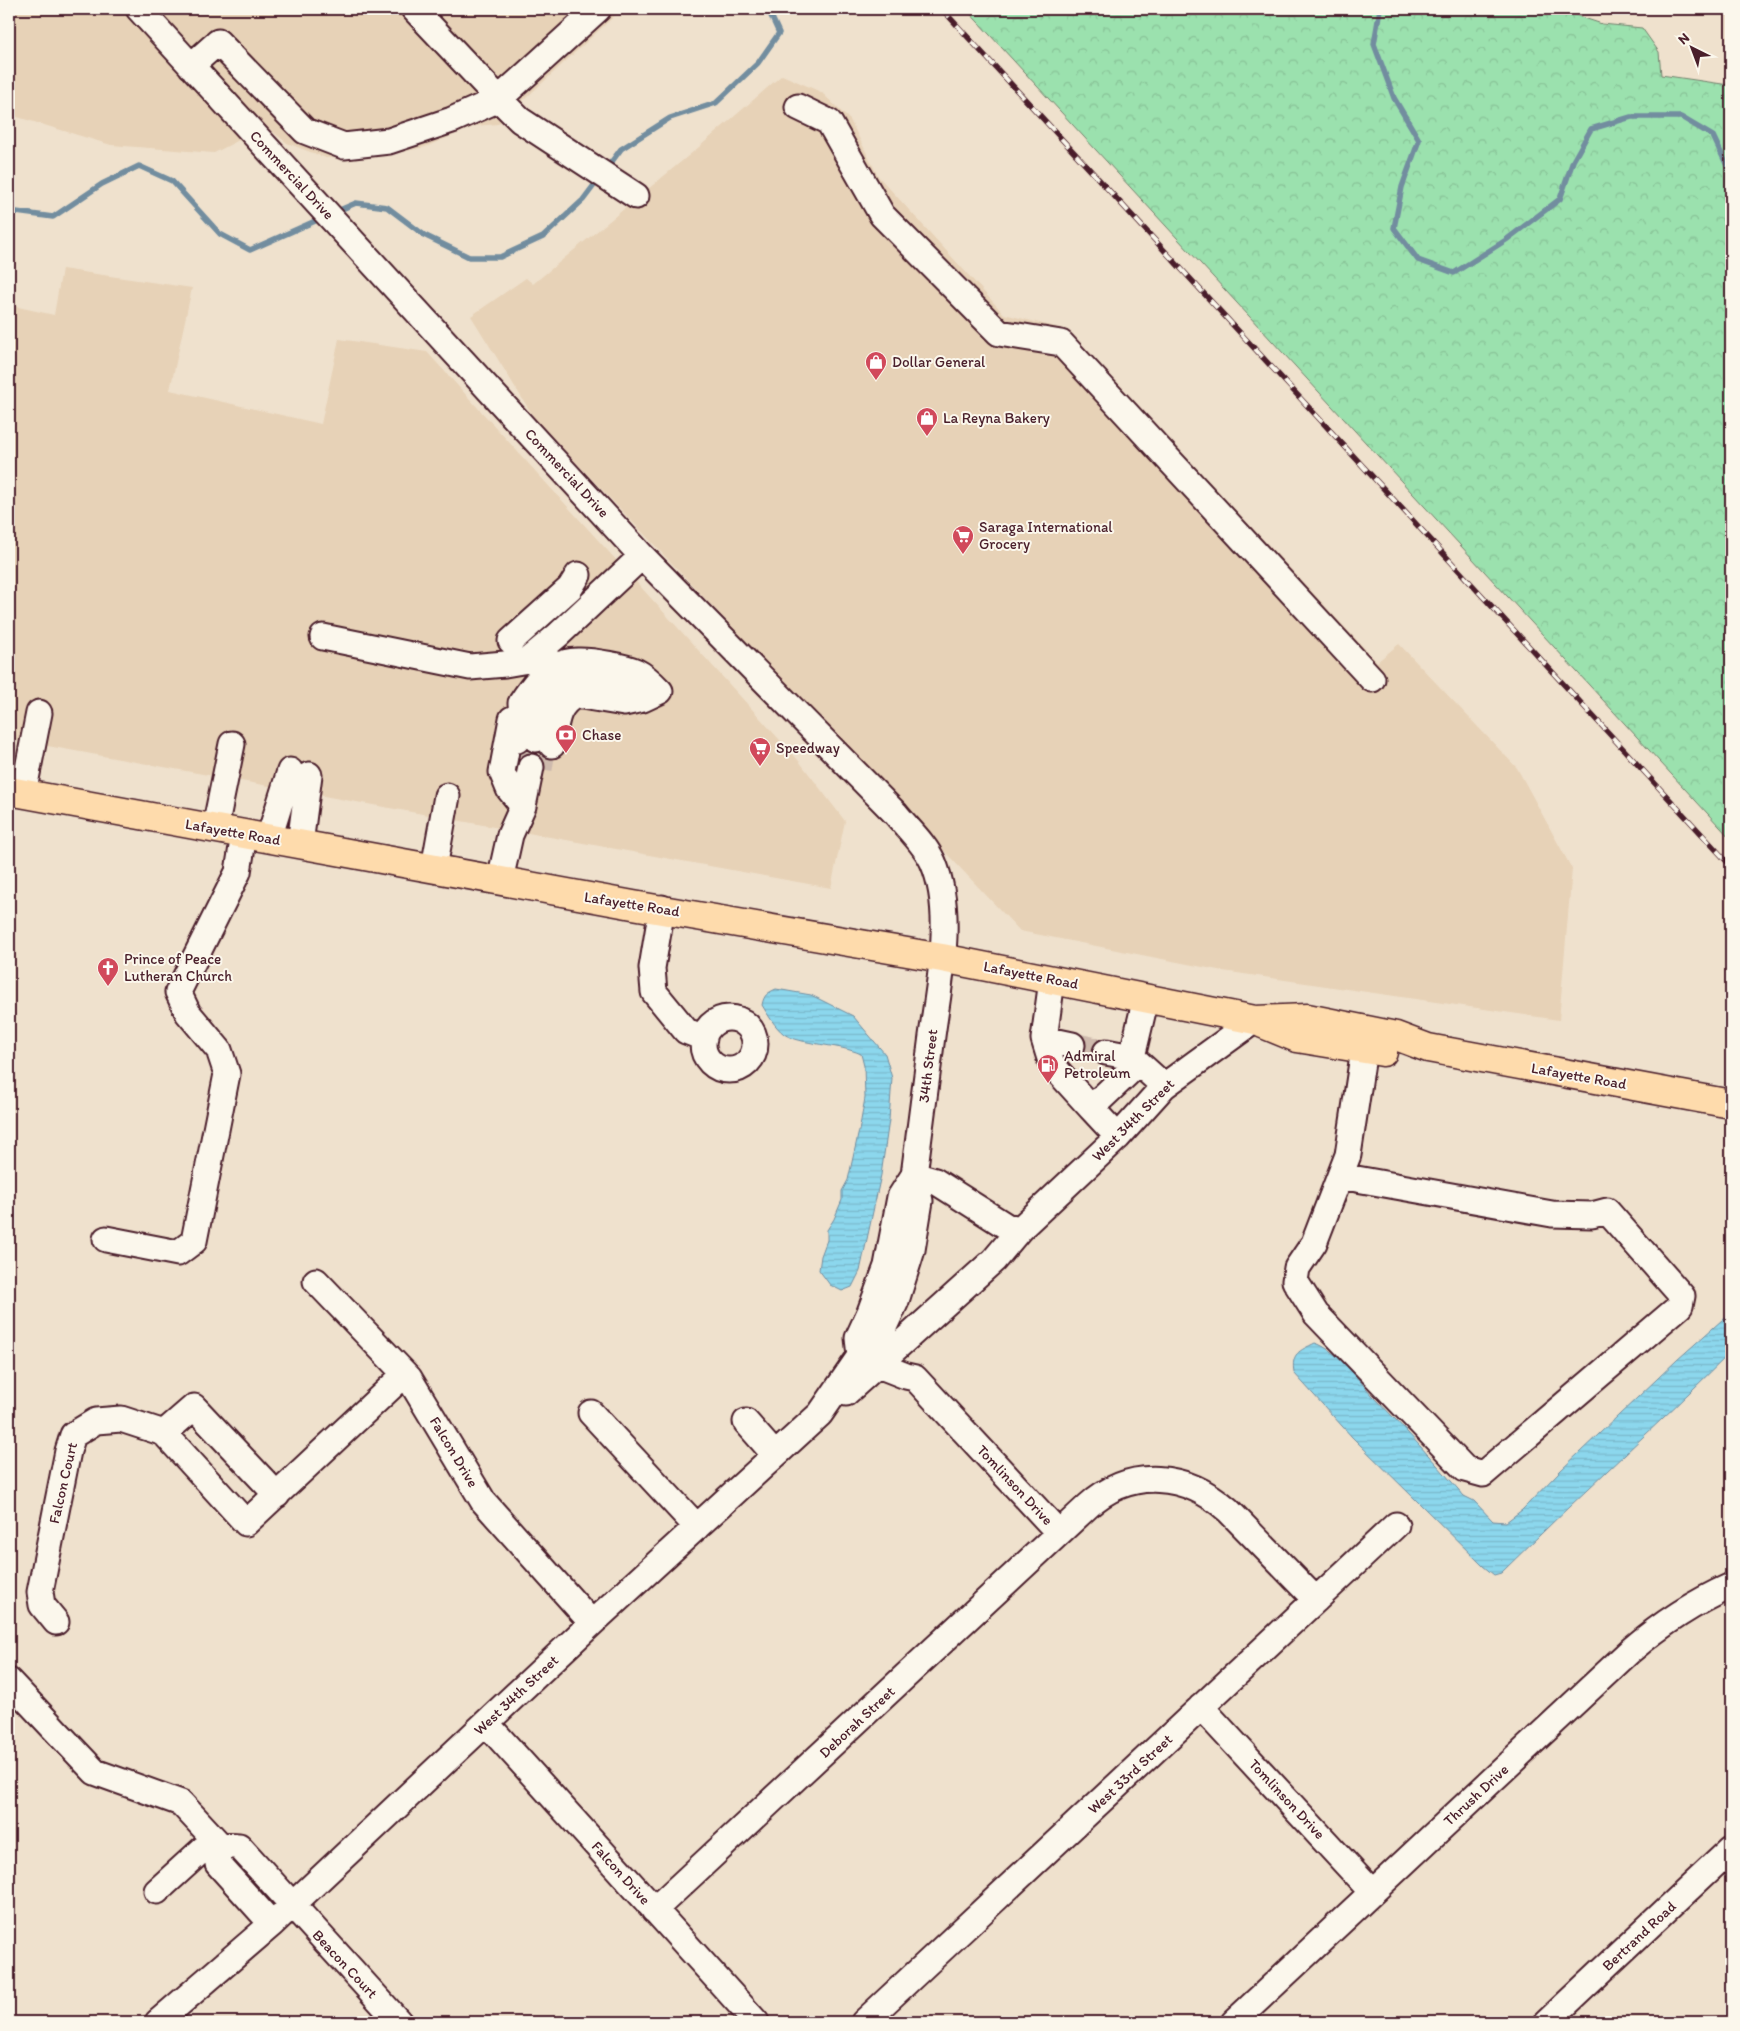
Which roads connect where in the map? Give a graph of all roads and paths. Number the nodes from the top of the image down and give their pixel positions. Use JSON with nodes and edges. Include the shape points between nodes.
{"nodes":[{"id":1,"x":139,"y":9,"type":"edge"},
{"id":2,"x":414,"y":9,"type":"edge"},
{"id":3,"x":598,"y":9,"type":"edge"},
{"id":4,"x":191,"y":66,"type":"junction"},
{"id":5,"x":499,"y":100,"type":"junction"},
{"id":6,"x":798,"y":107,"type":"dead end"},
{"id":7,"x":627,"y":190,"type":"dead end"},
{"id":8,"x":642,"y":556,"type":"junction"},
{"id":9,"x":578,"y":575,"type":"dead end"},
{"id":10,"x":323,"y":637,"type":"dead end"},
{"id":11,"x":511,"y":641,"type":"junction"},
{"id":12,"x":542,"y":649,"type":"junction"},
{"id":13,"x":505,"y":664,"type":"junction"},
{"id":14,"x":1372,"y":679,"type":"dead end"},
{"id":15,"x":521,"y":703,"type":"junction"},
{"id":16,"x":39,"y":713,"type":"dead end"},
{"id":17,"x":232,"y":744,"type":"dead end"},
{"id":18,"x":530,"y":767,"type":"tunnel mouth"},
{"id":19,"x":16,"y":792,"type":"edge"},
{"id":20,"x":447,"y":796,"type":"dead end"},
{"id":21,"x":521,"y":796,"type":"junction"},
{"id":22,"x":215,"y":828,"type":"junction"},
{"id":23,"x":256,"y":836,"type":"junction"},
{"id":24,"x":300,"y":844,"type":"junction"},
{"id":25,"x":434,"y":868,"type":"junction"},
{"id":26,"x":500,"y":880,"type":"junction"},
{"id":27,"x":662,"y":908,"type":"junction"},
{"id":28,"x":942,"y":958,"type":"junction"},
{"id":29,"x":1052,"y":980,"type":"junction"},
{"id":30,"x":1146,"y":998,"type":"junction"},
{"id":31,"x":1255,"y":1020,"type":"junction"},
{"id":32,"x":704,"y":1038,"type":"dead end"},
{"id":33,"x":1044,"y":1039,"type":"junction"},
{"id":34,"x":1072,"y":1044,"type":"tunnel mouth"},
{"id":35,"x":1428,"y":1048,"type":"junction"},
{"id":36,"x":1364,"y":1049,"type":"junction"},
{"id":37,"x":1106,"y":1052,"type":"tunnel mouth"},
{"id":38,"x":1132,"y":1057,"type":"junction"},
{"id":39,"x":1164,"y":1086,"type":"junction"},
{"id":40,"x":1731,"y":1104,"type":"edge"},
{"id":41,"x":1091,"y":1108,"type":"junction"},
{"id":42,"x":1118,"y":1137,"type":"junction"},
{"id":43,"x":914,"y":1175,"type":"junction"},
{"id":44,"x":1340,"y":1176,"type":"junction"},
{"id":45,"x":1020,"y":1229,"type":"junction"},
{"id":46,"x":106,"y":1239,"type":"dead end"},
{"id":47,"x":316,"y":1281,"type":"dead end"},
{"id":48,"x":910,"y":1336,"type":"junction"},
{"id":49,"x":869,"y":1360,"type":"junction"},
{"id":50,"x":405,"y":1374,"type":"junction"},
{"id":51,"x":915,"y":1378,"type":"junction"},
{"id":52,"x":591,"y":1413,"type":"dead end"},
{"id":53,"x":746,"y":1422,"type":"dead end"},
{"id":54,"x":164,"y":1433,"type":"junction"},
{"id":55,"x":775,"y":1455,"type":"junction"},
{"id":56,"x":277,"y":1495,"type":"junction"},
{"id":57,"x":1396,"y":1525,"type":"dead end"},
{"id":58,"x":697,"y":1526,"type":"junction"},
{"id":59,"x":1059,"y":1533,"type":"junction"},
{"id":60,"x":1731,"y":1586,"type":"edge"},
{"id":61,"x":1316,"y":1600,"type":"junction"},
{"id":62,"x":56,"y":1622,"type":"dead end"},
{"id":63,"x":592,"y":1623,"type":"junction"},
{"id":64,"x":9,"y":1681,"type":"edge"},
{"id":65,"x":1201,"y":1707,"type":"junction"},
{"id":66,"x":486,"y":1723,"type":"junction"},
{"id":67,"x":217,"y":1842,"type":"junction"},
{"id":68,"x":1731,"y":1849,"type":"edge"},
{"id":69,"x":157,"y":1891,"type":"dead end"},
{"id":70,"x":1372,"y":1892,"type":"junction"},
{"id":71,"x":291,"y":1906,"type":"junction"},
{"id":72,"x":654,"y":1910,"type":"junction"},
{"id":73,"x":272,"y":1924,"type":"junction"},
{"id":74,"x":158,"y":2022,"type":"edge"},
{"id":75,"x":399,"y":2022,"type":"edge"},
{"id":76,"x":756,"y":2022,"type":"edge"},
{"id":77,"x":864,"y":2022,"type":"edge"},
{"id":78,"x":1234,"y":2022,"type":"edge"},
{"id":79,"x":1547,"y":2022,"type":"edge"}],
"edges":[{"from":1,"to":4,"type":"street","name":"Commercial Drive"},
{"from":2,"to":5,"type":"street"},
{"from":3,"to":5,"type":"street"},
{"from":4,"to":5,"type":"street","via":[[218,42],[305,131],[344,146],[389,141]]},
{"from":4,"to":8,"type":"street","name":"Commercial Drive"},
{"from":5,"to":7,"type":"street","via":[[520,120]]},
{"from":6,"to":14,"type":"street","via":[[829,122],[882,215],[998,333],[1061,343]]},
{"from":8,"to":12,"type":"street"},
{"from":8,"to":28,"type":"street","name":"Commercial Drive","via":[[889,807],[923,847],[933,862],[940,884]]},
{"from":9,"to":11,"type":"street","via":[[570,588]]},
{"from":10,"to":13,"type":"street","via":[[470,667]]},
{"from":11,"to":12,"type":"street"},
{"from":11,"to":13,"type":"street"},
{"from":12,"to":13,"type":"street","via":[[528,660]]},
{"from":15,"to":15,"type":"street","via":[[539,679],[562,663],[573,660],[633,668],[655,690],[571,678],[554,686],[544,702],[535,742],[522,719]]},
{"from":15,"to":21,"type":"street","via":[[512,716],[502,772]]},
{"from":16,"to":19,"type":"street"},
{"from":17,"to":22,"type":"street"},
{"from":18,"to":21,"type":"street"},
{"from":19,"to":22,"type":"main road","name":"Lafayette Road"},
{"from":20,"to":25,"type":"street"},
{"from":21,"to":26,"type":"street"},
{"from":22,"to":23,"type":"main road","name":"Lafayette Road"},
{"from":23,"to":24,"type":"main road","name":"Lafayette Road"},
{"from":23,"to":24,"type":"street","via":[[300,773]]},
{"from":23,"to":46,"type":"street","via":[[178,992],[188,1013],[219,1050],[226,1074],[194,1241],[178,1254]]},
{"from":24,"to":25,"type":"main road","name":"Lafayette Road"},
{"from":25,"to":26,"type":"main road","name":"Lafayette Road"},
{"from":26,"to":27,"type":"main road","name":"Lafayette Road"},
{"from":27,"to":28,"type":"main road","name":"Lafayette Road"},
{"from":27,"to":32,"type":"street","via":[[652,968],[654,992],[686,1031]]},
{"from":28,"to":29,"type":"main road","name":"Lafayette Road"},
{"from":28,"to":43,"type":"street","name":"34th Street"},
{"from":29,"to":30,"type":"main road","name":"Lafayette Road"},
{"from":29,"to":33,"type":"street"},
{"from":30,"to":31,"type":"main road","name":"Lafayette Road"},
{"from":30,"to":38,"type":"street"},
{"from":31,"to":35,"type":"main road","name":"Lafayette Road","via":[[1307,1018],[1396,1036]]},
{"from":31,"to":36,"type":"main road","name":"Lafayette Road","via":[[1297,1038]]},
{"from":31,"to":39,"type":"street","name":"West 34th Street"},
{"from":33,"to":34,"type":"street"},
{"from":33,"to":41,"type":"street","via":[[1052,1065]]},
{"from":35,"to":36,"type":"main road","name":"Lafayette Road","via":[[1416,1056]]},
{"from":35,"to":40,"type":"main road","name":"Lafayette Road"},
{"from":36,"to":44,"type":"street","via":[[1348,1155]]},
{"from":37,"to":38,"type":"street"},
{"from":38,"to":39,"type":"street"},
{"from":38,"to":41,"type":"street","via":[[1128,1073]]},
{"from":39,"to":42,"type":"street","name":"West 34th Street"},
{"from":41,"to":42,"type":"street"},
{"from":42,"to":45,"type":"street","name":"West 34th Street"},
{"from":43,"to":45,"type":"street","via":[[935,1181],[1006,1226]]},
{"from":43,"to":49,"type":"street","via":[[900,1197],[887,1266],[858,1338]]},
{"from":44,"to":44,"type":"street","via":[[1314,1243],[1297,1268],[1295,1281],[1316,1314],[1465,1469],[1483,1474],[1680,1306],[1682,1296],[1607,1212],[1552,1214]]},
{"from":45,"to":48,"type":"street","name":"West 34th Street","via":[[994,1260]]},
{"from":47,"to":50,"type":"street","name":"Falcon Drive"},
{"from":48,"to":49,"type":"street","name":"West 34th Street"},
{"from":48,"to":51,"type":"street"},
{"from":49,"to":51,"type":"street","name":"Tomlinson Drive"},
{"from":49,"to":55,"type":"street","name":"West 34th Street","via":[[820,1414]]},
{"from":50,"to":56,"type":"street","name":"Falcon Court"},
{"from":50,"to":63,"type":"street","name":"Falcon Drive","via":[[483,1501]]},
{"from":51,"to":59,"type":"street","name":"Tomlinson Drive"},
{"from":52,"to":58,"type":"street"},
{"from":53,"to":55,"type":"street"},
{"from":54,"to":56,"type":"street","via":[[194,1407]]},
{"from":54,"to":56,"type":"street","name":"Falcon Court","via":[[246,1522]]},
{"from":54,"to":62,"type":"street","name":"Falcon Court","via":[[121,1419],[96,1420],[73,1435],[40,1592],[42,1605]]},
{"from":55,"to":58,"type":"street","name":"West 34th Street"},
{"from":57,"to":61,"type":"street","name":"West 33rd Street"},
{"from":58,"to":63,"type":"street","name":"West 34th Street"},
{"from":59,"to":61,"type":"street","name":"Tomlinson Drive","via":[[1094,1500],[1124,1484],[1158,1479],[1180,1482],[1200,1489],[1223,1505]]},
{"from":59,"to":72,"type":"street","name":"Deborah Street"},
{"from":60,"to":70,"type":"street","name":"Thrush Drive","via":[[1670,1620],[1630,1651]]},
{"from":61,"to":65,"type":"street","name":"West 33rd Street"},
{"from":63,"to":66,"type":"street","name":"West 34th Street"},
{"from":64,"to":67,"type":"street","via":[[94,1772],[180,1803]]},
{"from":65,"to":70,"type":"street","name":"Tomlinson Drive"},
{"from":65,"to":77,"type":"street","name":"West 33rd Street"},
{"from":66,"to":71,"type":"street","name":"West 34th Street"},
{"from":66,"to":72,"type":"street","name":"Falcon Drive"},
{"from":67,"to":69,"type":"street"},
{"from":67,"to":71,"type":"street","name":"Beacon Court","via":[[239,1846]]},
{"from":67,"to":73,"type":"street","via":[[218,1864]]},
{"from":68,"to":79,"type":"street","name":"Bertrand Road"},
{"from":70,"to":78,"type":"street","name":"Thrush Drive"},
{"from":71,"to":73,"type":"street","name":"West 34th Street"},
{"from":71,"to":75,"type":"street","name":"Beacon Court"},
{"from":72,"to":76,"type":"street","name":"Falcon Drive"},
{"from":73,"to":74,"type":"street","name":"West 34th Street"}]}
